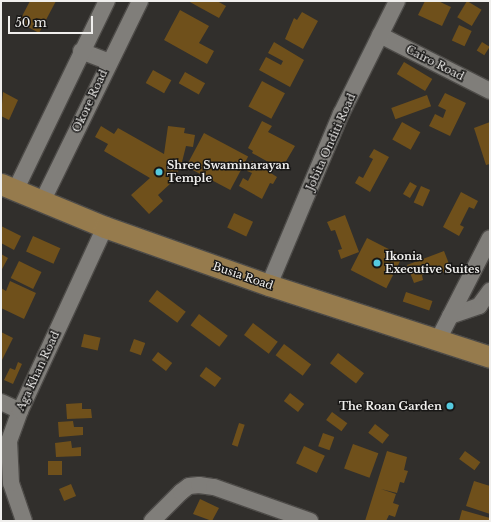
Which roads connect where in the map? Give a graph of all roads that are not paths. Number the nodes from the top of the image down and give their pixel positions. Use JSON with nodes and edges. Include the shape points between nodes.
{"nodes":[{"id":1,"x":107,"y":1,"type":"edge"},
{"id":2,"x":140,"y":1,"type":"edge"},
{"id":3,"x":397,"y":1,"type":"edge"},
{"id":4,"x":380,"y":35,"type":"junction"},
{"id":5,"x":81,"y":51,"type":"junction"},
{"id":6,"x":109,"y":62,"type":"junction"},
{"id":7,"x":490,"y":91,"type":"edge"},
{"id":8,"x":8,"y":187,"type":"edge"},
{"id":9,"x":42,"y":202,"type":"junction"},
{"id":10,"x":105,"y":227,"type":"junction"},
{"id":11,"x":490,"y":238,"type":"edge"},
{"id":12,"x":269,"y":285,"type":"junction"},
{"id":13,"x":490,"y":291,"type":"edge"},
{"id":14,"x":450,"y":316,"type":"junction"},
{"id":15,"x":438,"y":340,"type":"junction"},
{"id":16,"x":490,"y":357,"type":"edge"},
{"id":17,"x":1,"y":402,"type":"edge"},
{"id":18,"x":20,"y":411,"type":"junction"},
{"id":19,"x":24,"y":521,"type":"edge"},
{"id":20,"x":152,"y":521,"type":"edge"},
{"id":21,"x":310,"y":521,"type":"edge"}],
"edges":[{"from":1,"to":5,"type":"street"},
{"from":2,"to":6,"type":"street","name":"Okore Road"},
{"from":3,"to":4,"type":"street","name":"Jobita Onditi Road"},
{"from":4,"to":7,"type":"street","name":"Cairo Road"},
{"from":4,"to":12,"type":"street","name":"Jobita Onditi Road","via":[[341,114]]},
{"from":5,"to":6,"type":"street"},
{"from":5,"to":8,"type":"street"},
{"from":6,"to":9,"type":"street","name":"Okore Road"},
{"from":8,"to":9,"type":"main road","name":"Busia Road"},
{"from":9,"to":10,"type":"main road","name":"Busia Road"},
{"from":10,"to":12,"type":"main road","name":"Busia Road"},
{"from":10,"to":18,"type":"street","name":"Aga Khan Road"},
{"from":11,"to":14,"type":"street"},
{"from":12,"to":15,"type":"main road","name":"Busia Road"},
{"from":13,"to":14,"type":"street","via":[[479,306]]},
{"from":14,"to":15,"type":"street"},
{"from":15,"to":16,"type":"main road","name":"Busia Road"},
{"from":17,"to":18,"type":"street"},
{"from":18,"to":19,"type":"street","name":"Aga Khan Road","via":[[9,441],[9,467],[16,504]]},
{"from":20,"to":21,"type":"street","via":[[181,492],[189,486],[199,485],[214,487]]}]}
